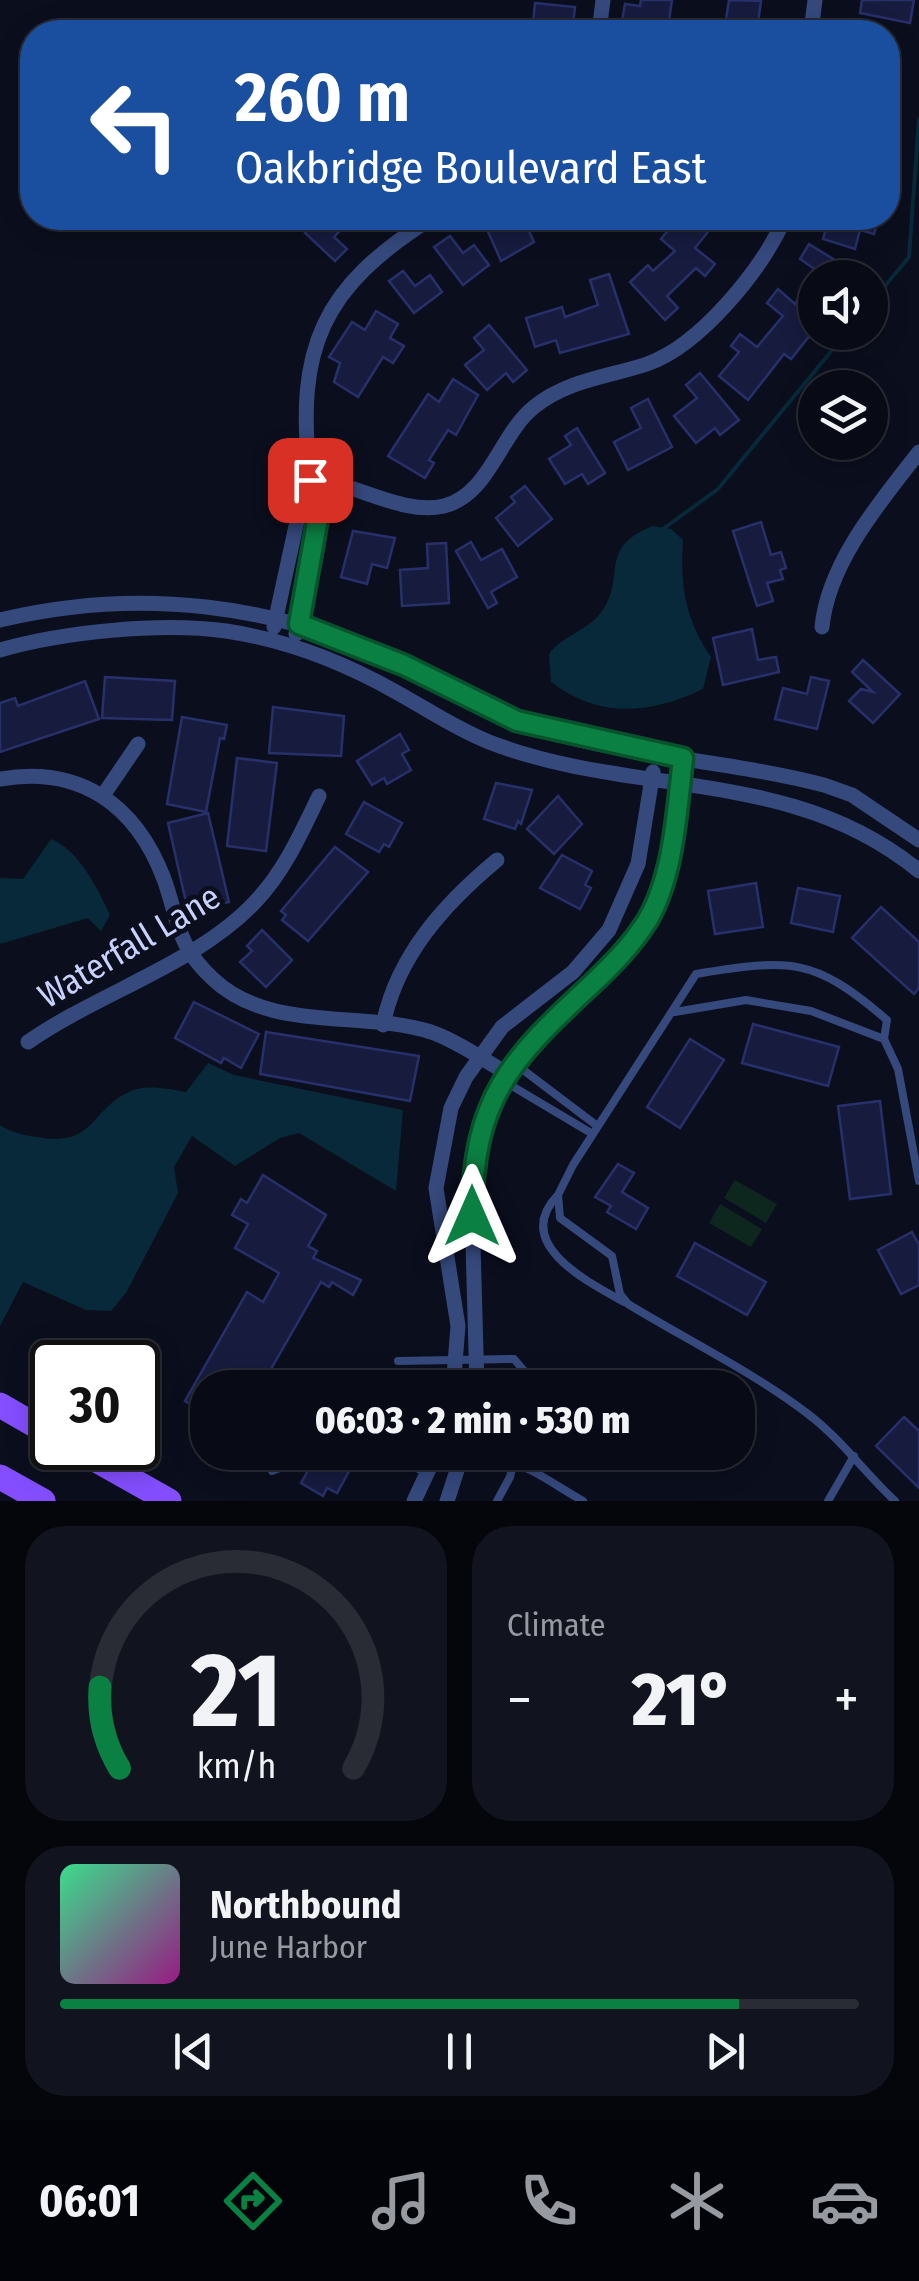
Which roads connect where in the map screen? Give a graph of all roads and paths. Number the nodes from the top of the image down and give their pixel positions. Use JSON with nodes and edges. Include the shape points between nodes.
{"nodes":[{"id":1,"x":416,"y":230,"type":"edge"},
{"id":2,"x":778,"y":230,"type":"edge"},
{"id":3,"x":919,"y":452,"type":"edge"},
{"id":4,"x":310,"y":480,"type":"junction"},
{"id":5,"x":292,"y":546,"type":"junction"},
{"id":6,"x":315,"y":547,"type":"junction"},
{"id":7,"x":276,"y":618,"type":"junction"},
{"id":8,"x":0,"y":620,"type":"edge"},
{"id":9,"x":299,"y":624,"type":"junction"},
{"id":10,"x":822,"y":627,"type":"dead end"},
{"id":11,"x":271,"y":640,"type":"junction"},
{"id":12,"x":294,"y":646,"type":"junction"},
{"id":13,"x":0,"y":650,"type":"edge"},
{"id":14,"x":138,"y":744,"type":"dead end"},
{"id":15,"x":655,"y":753,"type":"junction"},
{"id":16,"x":683,"y":758,"type":"junction"},
{"id":17,"x":652,"y":778,"type":"junction"},
{"id":18,"x":0,"y":779,"type":"edge"},
{"id":19,"x":680,"y":783,"type":"junction"},
{"id":20,"x":104,"y":794,"type":"junction"},
{"id":21,"x":319,"y":796,"type":"dead end"},
{"id":22,"x":919,"y":840,"type":"edge"},
{"id":23,"x":497,"y":860,"type":"dead end"},
{"id":24,"x":919,"y":871,"type":"edge"},
{"id":25,"x":189,"y":950,"type":"junction"},
{"id":26,"x":675,"y":1012,"type":"junction"},
{"id":27,"x":382,"y":1025,"type":"junction"},
{"id":28,"x":884,"y":1039,"type":"junction"},
{"id":29,"x":28,"y":1042,"type":"dead end"},
{"id":30,"x":479,"y":1058,"type":"junction"},
{"id":31,"x":507,"y":1071,"type":"junction"},
{"id":32,"x":593,"y":1129,"type":"junction"},
{"id":33,"x":919,"y":1181,"type":"edge"},
{"id":34,"x":558,"y":1195,"type":"junction"},
{"id":35,"x":628,"y":1304,"type":"junction"},
{"id":36,"x":479,"y":1359,"type":"junction"},
{"id":37,"x":457,"y":1360,"type":"junction"},
{"id":38,"x":398,"y":1362,"type":"dead end"},
{"id":39,"x":456,"y":1370,"type":"edge"},
{"id":40,"x":478,"y":1370,"type":"edge"},
{"id":41,"x":523,"y":1370,"type":"edge"},
{"id":42,"x":0,"y":1405,"type":"edge"},
{"id":43,"x":30,"y":1422,"type":"edge"},
{"id":44,"x":854,"y":1456,"type":"junction"},
{"id":45,"x":114,"y":1470,"type":"edge"},
{"id":46,"x":420,"y":1470,"type":"edge"},
{"id":47,"x":430,"y":1470,"type":"edge"},
{"id":48,"x":458,"y":1470,"type":"edge"},
{"id":49,"x":511,"y":1470,"type":"edge"},
{"id":50,"x":534,"y":1470,"type":"edge"},
{"id":51,"x":429,"y":1474,"type":"junction"},
{"id":52,"x":0,"y":1477,"type":"edge"},
{"id":53,"x":43,"y":1501,"type":"edge"},
{"id":54,"x":169,"y":1501,"type":"edge"},
{"id":55,"x":414,"y":1501,"type":"edge"},
{"id":56,"x":447,"y":1501,"type":"edge"},
{"id":57,"x":497,"y":1501,"type":"edge"},
{"id":58,"x":582,"y":1501,"type":"edge"},
{"id":59,"x":828,"y":1501,"type":"edge"},
{"id":60,"x":895,"y":1501,"type":"edge"}],
"edges":[{"from":1,"to":4,"type":"street","via":[[365,269],[322,326],[308,371]]},
{"from":2,"to":4,"type":"street","via":[[764,256],[687,343],[547,397],[521,419],[460,500],[419,507]]},
{"from":3,"to":10,"type":"street","via":[[827,591]]},
{"from":4,"to":5,"type":"street"},
{"from":4,"to":6,"type":"street","via":[[320,506]]},
{"from":5,"to":6,"type":"street"},
{"from":5,"to":7,"type":"street"},
{"from":6,"to":9,"type":"street"},
{"from":7,"to":8,"type":"street","via":[[148,601]]},
{"from":7,"to":9,"type":"street"},
{"from":7,"to":11,"type":"street"},
{"from":9,"to":12,"type":"street"},
{"from":9,"to":15,"type":"street","via":[[404,665],[517,721]]},
{"from":11,"to":12,"type":"street"},
{"from":11,"to":13,"type":"street","via":[[176,629],[47,639]]},
{"from":12,"to":17,"type":"street","via":[[490,742]]},
{"from":14,"to":20,"type":"street"},
{"from":15,"to":16,"type":"street"},
{"from":15,"to":17,"type":"street"},
{"from":16,"to":19,"type":"street"},
{"from":16,"to":22,"type":"street","via":[[824,785],[852,795]]},
{"from":17,"to":19,"type":"street"},
{"from":17,"to":30,"type":"street","via":[[638,864],[610,930],[573,972],[502,1027]]},
{"from":18,"to":20,"type":"street","via":[[46,776]]},
{"from":19,"to":24,"type":"street","via":[[783,801],[834,818]]},
{"from":19,"to":31,"type":"street","via":[[648,919],[617,962]]},
{"from":20,"to":25,"type":"street","via":[[146,839]]},
{"from":21,"to":25,"type":"street","name":"Waterfall Lane","via":[[288,858],[255,902]]},
{"from":23,"to":27,"type":"street","via":[[448,904],[423,938],[393,985]]},
{"from":25,"to":27,"type":"street","via":[[224,989],[254,1004]]},
{"from":25,"to":29,"type":"street","name":"Waterfall Lane"},
{"from":26,"to":28,"type":"lane","via":[[746,1000],[811,1011]]},
{"from":26,"to":28,"type":"lane","via":[[696,974],[774,962],[840,980],[886,1020]]},
{"from":26,"to":32,"type":"lane"},
{"from":27,"to":30,"type":"street","via":[[430,1032]]},
{"from":28,"to":33,"type":"lane","via":[[898,1069]]},
{"from":30,"to":31,"type":"street"},
{"from":30,"to":37,"type":"street","via":[[451,1108],[436,1188],[458,1326]]},
{"from":31,"to":32,"type":"lane"},
{"from":31,"to":32,"type":"lane"},
{"from":31,"to":36,"type":"street","via":[[471,1172]]},
{"from":32,"to":34,"type":"lane"},
{"from":34,"to":35,"type":"lane","via":[[560,1218],[612,1256]]},
{"from":34,"to":35,"type":"lane","via":[[542,1226],[551,1252]]},
{"from":35,"to":44,"type":"lane","via":[[806,1412]]},
{"from":36,"to":37,"type":"lane"},
{"from":36,"to":40,"type":"street"},
{"from":36,"to":41,"type":"lane","via":[[522,1363]]},
{"from":37,"to":38,"type":"lane"},
{"from":37,"to":39,"type":"street"},
{"from":42,"to":43,"type":"main road"},
{"from":44,"to":59,"type":"lane"},
{"from":44,"to":60,"type":"lane"},
{"from":45,"to":54,"type":"main road"},
{"from":46,"to":51,"type":"lane"},
{"from":47,"to":51,"type":"street"},
{"from":48,"to":56,"type":"street"},
{"from":49,"to":57,"type":"lane"},
{"from":50,"to":58,"type":"lane"},
{"from":51,"to":55,"type":"street"},
{"from":52,"to":53,"type":"main road"}]}
